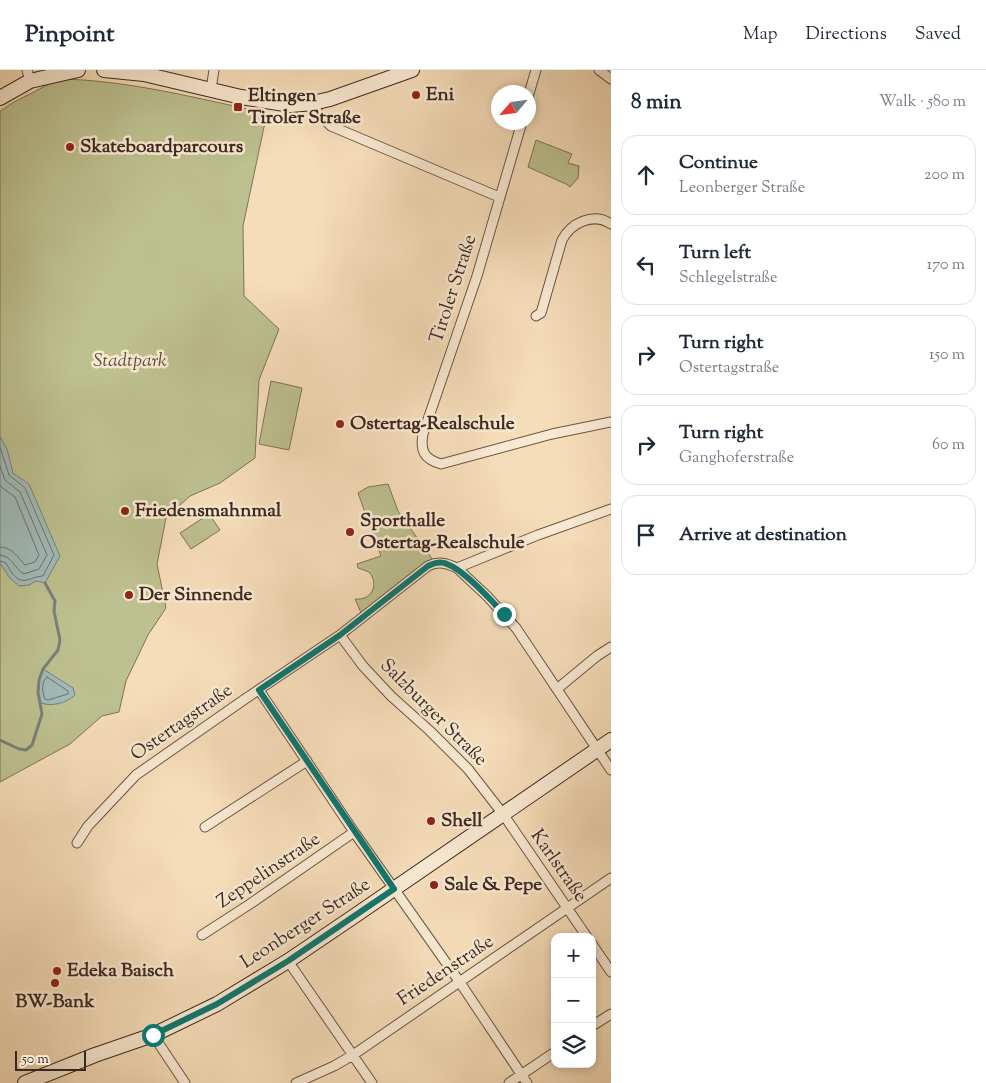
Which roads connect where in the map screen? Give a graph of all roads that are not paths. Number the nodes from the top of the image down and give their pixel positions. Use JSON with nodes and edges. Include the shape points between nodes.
{"nodes":[{"id":1,"x":78,"y":70,"type":"edge"},
{"id":2,"x":104,"y":70,"type":"edge"},
{"id":3,"x":214,"y":70,"type":"edge"},
{"id":4,"x":412,"y":70,"type":"edge"},
{"id":5,"x":536,"y":70,"type":"edge"},
{"id":6,"x":598,"y":70,"type":"edge"},
{"id":7,"x":144,"y":72,"type":"edge"},
{"id":8,"x":29,"y":75,"type":"edge"},
{"id":9,"x":611,"y":79,"type":"edge"},
{"id":10,"x":532,"y":85,"type":"edge"},
{"id":11,"x":211,"y":89,"type":"junction"},
{"id":12,"x":0,"y":98,"type":"edge"},
{"id":13,"x":313,"y":103,"type":"junction"},
{"id":14,"x":520,"y":130,"type":"edge"},
{"id":15,"x":499,"y":197,"type":"junction"},
{"id":16,"x":611,"y":224,"type":"edge"},
{"id":17,"x":536,"y":316,"type":"dead end"},
{"id":18,"x":611,"y":422,"type":"edge"},
{"id":19,"x":611,"y":509,"type":"edge"},
{"id":20,"x":457,"y":568,"type":"junction"},
{"id":21,"x":340,"y":635,"type":"junction"},
{"id":22,"x":611,"y":647,"type":"edge"},
{"id":23,"x":259,"y":690,"type":"junction"},
{"id":24,"x":557,"y":690,"type":"junction"},
{"id":25,"x":611,"y":740,"type":"edge"},
{"id":26,"x":596,"y":749,"type":"junction"},
{"id":27,"x":307,"y":761,"type":"junction"},
{"id":28,"x":611,"y":770,"type":"edge"},
{"id":29,"x":503,"y":814,"type":"junction"},
{"id":30,"x":204,"y":826,"type":"dead end"},
{"id":31,"x":354,"y":832,"type":"junction"},
{"id":32,"x":77,"y":843,"type":"dead end"},
{"id":33,"x":611,"y":878,"type":"edge"},
{"id":34,"x":394,"y":889,"type":"junction"},
{"id":35,"x":568,"y":908,"type":"junction"},
{"id":36,"x":584,"y":933,"type":"edge"},
{"id":37,"x":202,"y":935,"type":"dead end"},
{"id":38,"x":596,"y":950,"type":"edge"},
{"id":39,"x":288,"y":961,"type":"junction"},
{"id":40,"x":611,"y":972,"type":"edge"},
{"id":41,"x":459,"y":981,"type":"junction"},
{"id":42,"x":611,"y":1014,"type":"edge"},
{"id":43,"x":596,"y":1023,"type":"edge"},
{"id":44,"x":153,"y":1035,"type":"junction"},
{"id":45,"x":353,"y":1055,"type":"junction"},
{"id":46,"x":551,"y":1055,"type":"edge"},
{"id":47,"x":521,"y":1075,"type":"junction"},
{"id":48,"x":25,"y":1083,"type":"edge"},
{"id":49,"x":184,"y":1083,"type":"edge"},
{"id":50,"x":296,"y":1083,"type":"edge"},
{"id":51,"x":372,"y":1083,"type":"edge"},
{"id":52,"x":510,"y":1083,"type":"edge"},
{"id":53,"x":527,"y":1083,"type":"edge"}],
"edges":[{"from":1,"to":8,"type":"street"},
{"from":2,"to":7,"type":"street"},
{"from":3,"to":11,"type":"street"},
{"from":4,"to":13,"type":"street"},
{"from":5,"to":10,"type":"street"},
{"from":6,"to":9,"type":"street"},
{"from":7,"to":11,"type":"street"},
{"from":8,"to":12,"type":"street"},
{"from":11,"to":13,"type":"street","via":[[264,102]]},
{"from":13,"to":15,"type":"street","via":[[318,114],[331,126]]},
{"from":14,"to":15,"type":"street","name":"Tiroler Straße"},
{"from":15,"to":18,"type":"street","name":"Tiroler Straße","via":[[477,276],[423,434],[424,454],[432,462],[441,464],[552,434]]},
{"from":16,"to":17,"type":"street","via":[[598,219],[584,220],[567,232],[541,313]]},
{"from":19,"to":20,"type":"street"},
{"from":20,"to":21,"type":"street","name":"Ostertagstraße","via":[[446,563],[428,566]]},
{"from":20,"to":24,"type":"street","via":[[516,628]]},
{"from":21,"to":23,"type":"street","name":"Ostertagstraße"},
{"from":21,"to":29,"type":"street","name":"Salzburger Straße","via":[[391,696],[468,769]]},
{"from":22,"to":24,"type":"street"},
{"from":23,"to":27,"type":"street"},
{"from":23,"to":32,"type":"street","name":"Ostertagstraße","via":[[136,775],[88,826]]},
{"from":24,"to":26,"type":"street"},
{"from":25,"to":26,"type":"street","name":"Leonberger Straße"},
{"from":26,"to":28,"type":"street"},
{"from":26,"to":29,"type":"street","name":"Leonberger Straße"},
{"from":27,"to":30,"type":"street"},
{"from":27,"to":31,"type":"street"},
{"from":29,"to":34,"type":"street","name":"Leonberger Straße"},
{"from":29,"to":35,"type":"street","name":"Karlstraße"},
{"from":31,"to":34,"type":"street"},
{"from":31,"to":37,"type":"street","name":"Zeppelinstraße"},
{"from":33,"to":35,"type":"street","name":"Friedenstraße"},
{"from":34,"to":39,"type":"street","name":"Leonberger Straße"},
{"from":34,"to":41,"type":"street"},
{"from":35,"to":36,"type":"street","name":"Karlstraße"},
{"from":35,"to":41,"type":"street","name":"Friedenstraße"},
{"from":38,"to":40,"type":"street"},
{"from":39,"to":44,"type":"street","name":"Leonberger Straße","via":[[217,1004]]},
{"from":39,"to":45,"type":"street"},
{"from":41,"to":45,"type":"street","name":"Friedenstraße"},
{"from":41,"to":47,"type":"street"},
{"from":42,"to":43,"type":"street"},
{"from":44,"to":48,"type":"street","name":"Leonberger Straße"},
{"from":44,"to":49,"type":"street"},
{"from":45,"to":50,"type":"street","name":"Friedenstraße"},
{"from":45,"to":51,"type":"street"},
{"from":46,"to":47,"type":"street"},
{"from":47,"to":52,"type":"street"},
{"from":47,"to":53,"type":"street"}]}
